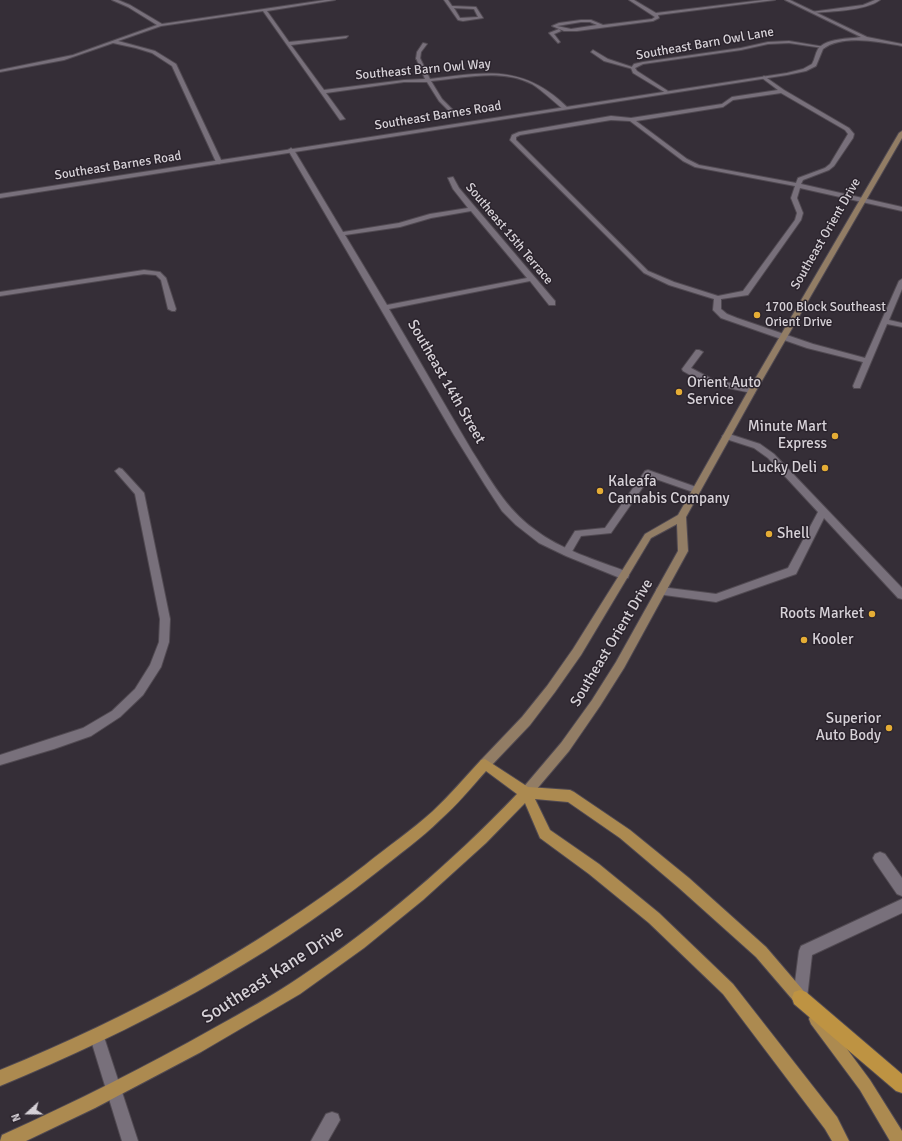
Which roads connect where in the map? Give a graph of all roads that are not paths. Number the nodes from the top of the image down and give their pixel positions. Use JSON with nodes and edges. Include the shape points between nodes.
{"nodes":[{"id":1,"x":114,"y":0,"type":"edge"},
{"id":2,"x":333,"y":0,"type":"edge"},
{"id":3,"x":446,"y":0,"type":"edge"},
{"id":4,"x":631,"y":0,"type":"edge"},
{"id":5,"x":773,"y":0,"type":"edge"},
{"id":6,"x":788,"y":0,"type":"edge"},
{"id":7,"x":878,"y":0,"type":"edge"},
{"id":8,"x":451,"y":7,"type":"junction"},
{"id":9,"x":264,"y":10,"type":"junction"},
{"id":10,"x":813,"y":12,"type":"junction"},
{"id":11,"x":655,"y":14,"type":"junction"},
{"id":12,"x":161,"y":25,"type":"junction"},
{"id":13,"x":602,"y":26,"type":"junction"},
{"id":14,"x":559,"y":30,"type":"junction"},
{"id":15,"x":346,"y":37,"type":"dead end"},
{"id":16,"x":866,"y":38,"type":"junction"},
{"id":17,"x":113,"y":42,"type":"junction"},
{"id":18,"x":558,"y":42,"type":"dead end"},
{"id":19,"x":288,"y":44,"type":"junction"},
{"id":20,"x":425,"y":44,"type":"dead end"},
{"id":21,"x":902,"y":46,"type":"edge"},
{"id":22,"x":823,"y":47,"type":"junction"},
{"id":23,"x":593,"y":51,"type":"dead end"},
{"id":24,"x":633,"y":68,"type":"junction"},
{"id":25,"x":0,"y":71,"type":"edge"},
{"id":26,"x":764,"y":77,"type":"junction"},
{"id":27,"x":430,"y":80,"type":"junction"},
{"id":28,"x":782,"y":91,"type":"junction"},
{"id":29,"x":322,"y":92,"type":"junction"},
{"id":30,"x":666,"y":92,"type":"junction"},
{"id":31,"x":565,"y":108,"type":"junction"},
{"id":32,"x":453,"y":113,"type":"dead end"},
{"id":33,"x":342,"y":119,"type":"dead end"},
{"id":34,"x":631,"y":120,"type":"junction"},
{"id":35,"x":902,"y":133,"type":"edge"},
{"id":36,"x":291,"y":150,"type":"junction"},
{"id":37,"x":219,"y":162,"type":"junction"},
{"id":38,"x":451,"y":178,"type":"dead end"},
{"id":39,"x":797,"y":185,"type":"junction"},
{"id":40,"x":0,"y":196,"type":"edge"},
{"id":41,"x":862,"y":200,"type":"junction"},
{"id":42,"x":472,"y":209,"type":"junction"},
{"id":43,"x":902,"y":209,"type":"edge"},
{"id":44,"x":342,"y":234,"type":"junction"},
{"id":45,"x":531,"y":279,"type":"junction"},
{"id":46,"x":902,"y":281,"type":"edge"},
{"id":47,"x":0,"y":294,"type":"edge"},
{"id":48,"x":718,"y":298,"type":"junction"},
{"id":49,"x":552,"y":303,"type":"dead end"},
{"id":50,"x":386,"y":307,"type":"junction"},
{"id":51,"x":172,"y":309,"type":"dead end"},
{"id":52,"x":884,"y":320,"type":"junction"},
{"id":53,"x":902,"y":325,"type":"edge"},
{"id":54,"x":783,"y":337,"type":"junction"},
{"id":55,"x":698,"y":352,"type":"dead end"},
{"id":56,"x":867,"y":361,"type":"junction"},
{"id":57,"x":857,"y":386,"type":"dead end"},
{"id":58,"x":752,"y":391,"type":"junction"},
{"id":59,"x":726,"y":436,"type":"junction"},
{"id":60,"x":120,"y":471,"type":"dead end"},
{"id":61,"x":696,"y":490,"type":"junction"},
{"id":62,"x":823,"y":511,"type":"junction"},
{"id":63,"x":681,"y":517,"type":"junction"},
{"id":64,"x":567,"y":552,"type":"junction"},
{"id":65,"x":624,"y":575,"type":"junction"},
{"id":66,"x":661,"y":592,"type":"junction"},
{"id":67,"x":902,"y":595,"type":"edge"},
{"id":68,"x":0,"y":760,"type":"edge"},
{"id":69,"x":485,"y":764,"type":"junction"},
{"id":70,"x":526,"y":793,"type":"junction"},
{"id":71,"x":880,"y":858,"type":"dead end"},
{"id":72,"x":902,"y":889,"type":"edge"},
{"id":73,"x":902,"y":906,"type":"edge"},
{"id":74,"x":800,"y":998,"type":"junction"},
{"id":75,"x":97,"y":1037,"type":"junction"},
{"id":76,"x":0,"y":1078,"type":"edge"},
{"id":77,"x":902,"y":1085,"type":"edge"},
{"id":78,"x":114,"y":1091,"type":"junction"},
{"id":79,"x":332,"y":1120,"type":"dead end"},
{"id":80,"x":8,"y":1141,"type":"edge"},
{"id":81,"x":130,"y":1141,"type":"edge"},
{"id":82,"x":319,"y":1141,"type":"edge"},
{"id":83,"x":841,"y":1141,"type":"edge"},
{"id":84,"x":899,"y":1141,"type":"edge"}],
"edges":[{"from":1,"to":12,"type":"street"},
{"from":2,"to":9,"type":"street"},
{"from":3,"to":8,"type":"street"},
{"from":4,"to":11,"type":"street"},
{"from":5,"to":11,"type":"street"},
{"from":6,"to":10,"type":"street"},
{"from":7,"to":10,"type":"street","via":[[863,6]]},
{"from":8,"to":8,"type":"street","via":[[474,8],[481,18],[459,20]]},
{"from":9,"to":12,"type":"street"},
{"from":9,"to":19,"type":"street"},
{"from":10,"to":16,"type":"street"},
{"from":11,"to":13,"type":"street","via":[[658,17],[653,20]]},
{"from":12,"to":17,"type":"street","via":[[138,31]]},
{"from":13,"to":14,"type":"street"},
{"from":13,"to":14,"type":"street","via":[[591,21],[554,26]]},
{"from":14,"to":18,"type":"street","via":[[551,33]]},
{"from":15,"to":19,"type":"street"},
{"from":16,"to":21,"type":"street"},
{"from":16,"to":22,"type":"street"},
{"from":17,"to":25,"type":"street","via":[[61,59]]},
{"from":17,"to":37,"type":"street","via":[[151,51],[174,65]]},
{"from":19,"to":29,"type":"street"},
{"from":20,"to":27,"type":"street","via":[[418,58]]},
{"from":22,"to":24,"type":"street","name":"Southeast Barn Owl Lane","via":[[768,42],[740,49],[636,64]]},
{"from":22,"to":26,"type":"street","name":"Southeast Barnes Road","via":[[810,67],[797,72]]},
{"from":23,"to":24,"type":"street","via":[[606,60]]},
{"from":24,"to":30,"type":"street","name":"Southeast Barn Owl Lane","via":[[635,72]]},
{"from":26,"to":28,"type":"street"},
{"from":26,"to":30,"type":"street","name":"Southeast Barnes Road"},
{"from":27,"to":29,"type":"street","name":"Southeast Barn Owl Way"},
{"from":27,"to":31,"type":"street","name":"Southeast Barn Owl Way","via":[[480,74],[512,76],[533,83]]},
{"from":27,"to":32,"type":"street","via":[[437,97]]},
{"from":28,"to":34,"type":"street","via":[[732,99],[724,105]]},
{"from":28,"to":39,"type":"street","via":[[836,122],[851,134],[832,165],[800,179]]},
{"from":29,"to":33,"type":"street"},
{"from":30,"to":31,"type":"street","name":"Southeast Barnes Road"},
{"from":31,"to":36,"type":"street","name":"Southeast Barnes Road"},
{"from":34,"to":39,"type":"street","via":[[697,166]]},
{"from":34,"to":48,"type":"street","via":[[611,118],[519,134],[514,136],[513,140],[646,272],[670,284]]},
{"from":35,"to":41,"type":"main road","name":"Southeast Orient Drive"},
{"from":36,"to":37,"type":"street","name":"Southeast Barnes Road"},
{"from":36,"to":44,"type":"street","name":"Southeast 14th Street"},
{"from":37,"to":40,"type":"street","name":"Southeast Barnes Road"},
{"from":38,"to":42,"type":"street","name":"Southeast 15th Terrace","via":[[456,189]]},
{"from":39,"to":41,"type":"street"},
{"from":39,"to":48,"type":"street","via":[[794,198],[800,213],[798,220],[745,292]]},
{"from":41,"to":43,"type":"street"},
{"from":41,"to":54,"type":"main road","name":"Southeast Orient Drive"},
{"from":42,"to":44,"type":"street","via":[[430,216],[400,225]]},
{"from":42,"to":45,"type":"street","name":"Southeast 15th Terrace"},
{"from":44,"to":50,"type":"street","name":"Southeast 14th Street"},
{"from":45,"to":49,"type":"street","name":"Southeast 15th Terrace"},
{"from":45,"to":50,"type":"street"},
{"from":46,"to":52,"type":"street"},
{"from":47,"to":51,"type":"street","via":[[144,272],[158,273],[164,278]]},
{"from":48,"to":54,"type":"street","via":[[717,310],[724,316]]},
{"from":50,"to":64,"type":"street","name":"Southeast 14th Street","via":[[452,424],[503,505],[519,523],[537,537]]},
{"from":52,"to":53,"type":"street"},
{"from":52,"to":56,"type":"street"},
{"from":54,"to":56,"type":"street"},
{"from":54,"to":58,"type":"main road","name":"Southeast Orient Drive"},
{"from":55,"to":58,"type":"street","via":[[686,369],[700,377]]},
{"from":56,"to":57,"type":"street"},
{"from":58,"to":59,"type":"main road","name":"Southeast Orient Drive"},
{"from":59,"to":61,"type":"main road","name":"Southeast Orient Drive"},
{"from":59,"to":62,"type":"street","via":[[757,446],[771,456]]},
{"from":60,"to":68,"type":"street","via":[[139,492],[165,619],[164,642],[155,667],[139,692],[116,714],[87,732]]},
{"from":61,"to":63,"type":"main road","name":"Southeast Orient Drive"},
{"from":61,"to":64,"type":"street","via":[[648,473],[608,531],[578,533]]},
{"from":62,"to":66,"type":"street","via":[[792,571],[716,598]]},
{"from":62,"to":67,"type":"street"},
{"from":63,"to":65,"type":"main road","name":"Southeast Orient Drive","via":[[648,536]]},
{"from":63,"to":66,"type":"main road","name":"Southeast Orient Drive","via":[[683,551]]},
{"from":64,"to":65,"type":"street","name":"Southeast 14th Street"},
{"from":65,"to":69,"type":"main road","name":"Southeast Orient Drive","via":[[578,652],[552,689]]},
{"from":66,"to":70,"type":"main road","name":"Southeast Orient Drive","via":[[620,666],[596,703],[565,747]]},
{"from":69,"to":70,"type":"main road"},
{"from":69,"to":75,"type":"main road","name":"Southeast Kane Drive","via":[[437,815],[360,878],[302,920],[190,988]]},
{"from":70,"to":74,"type":"main road","via":[[570,796],[625,834],[761,952]]},
{"from":70,"to":78,"type":"main road","name":"Southeast Kane Drive","via":[[476,844],[424,891],[317,974],[188,1052]]},
{"from":70,"to":83,"type":"main road","via":[[545,834],[594,869],[654,918],[728,989],[831,1123]]},
{"from":71,"to":72,"type":"street"},
{"from":73,"to":74,"type":"street","via":[[806,951]]},
{"from":74,"to":77,"type":"highway"},
{"from":74,"to":84,"type":"main road","via":[[866,1085]]},
{"from":75,"to":76,"type":"main road","name":"Southeast Kane Drive"},
{"from":75,"to":78,"type":"street"},
{"from":78,"to":80,"type":"main road","name":"Southeast Kane Drive"},
{"from":78,"to":81,"type":"street"},
{"from":79,"to":82,"type":"street"}]}
